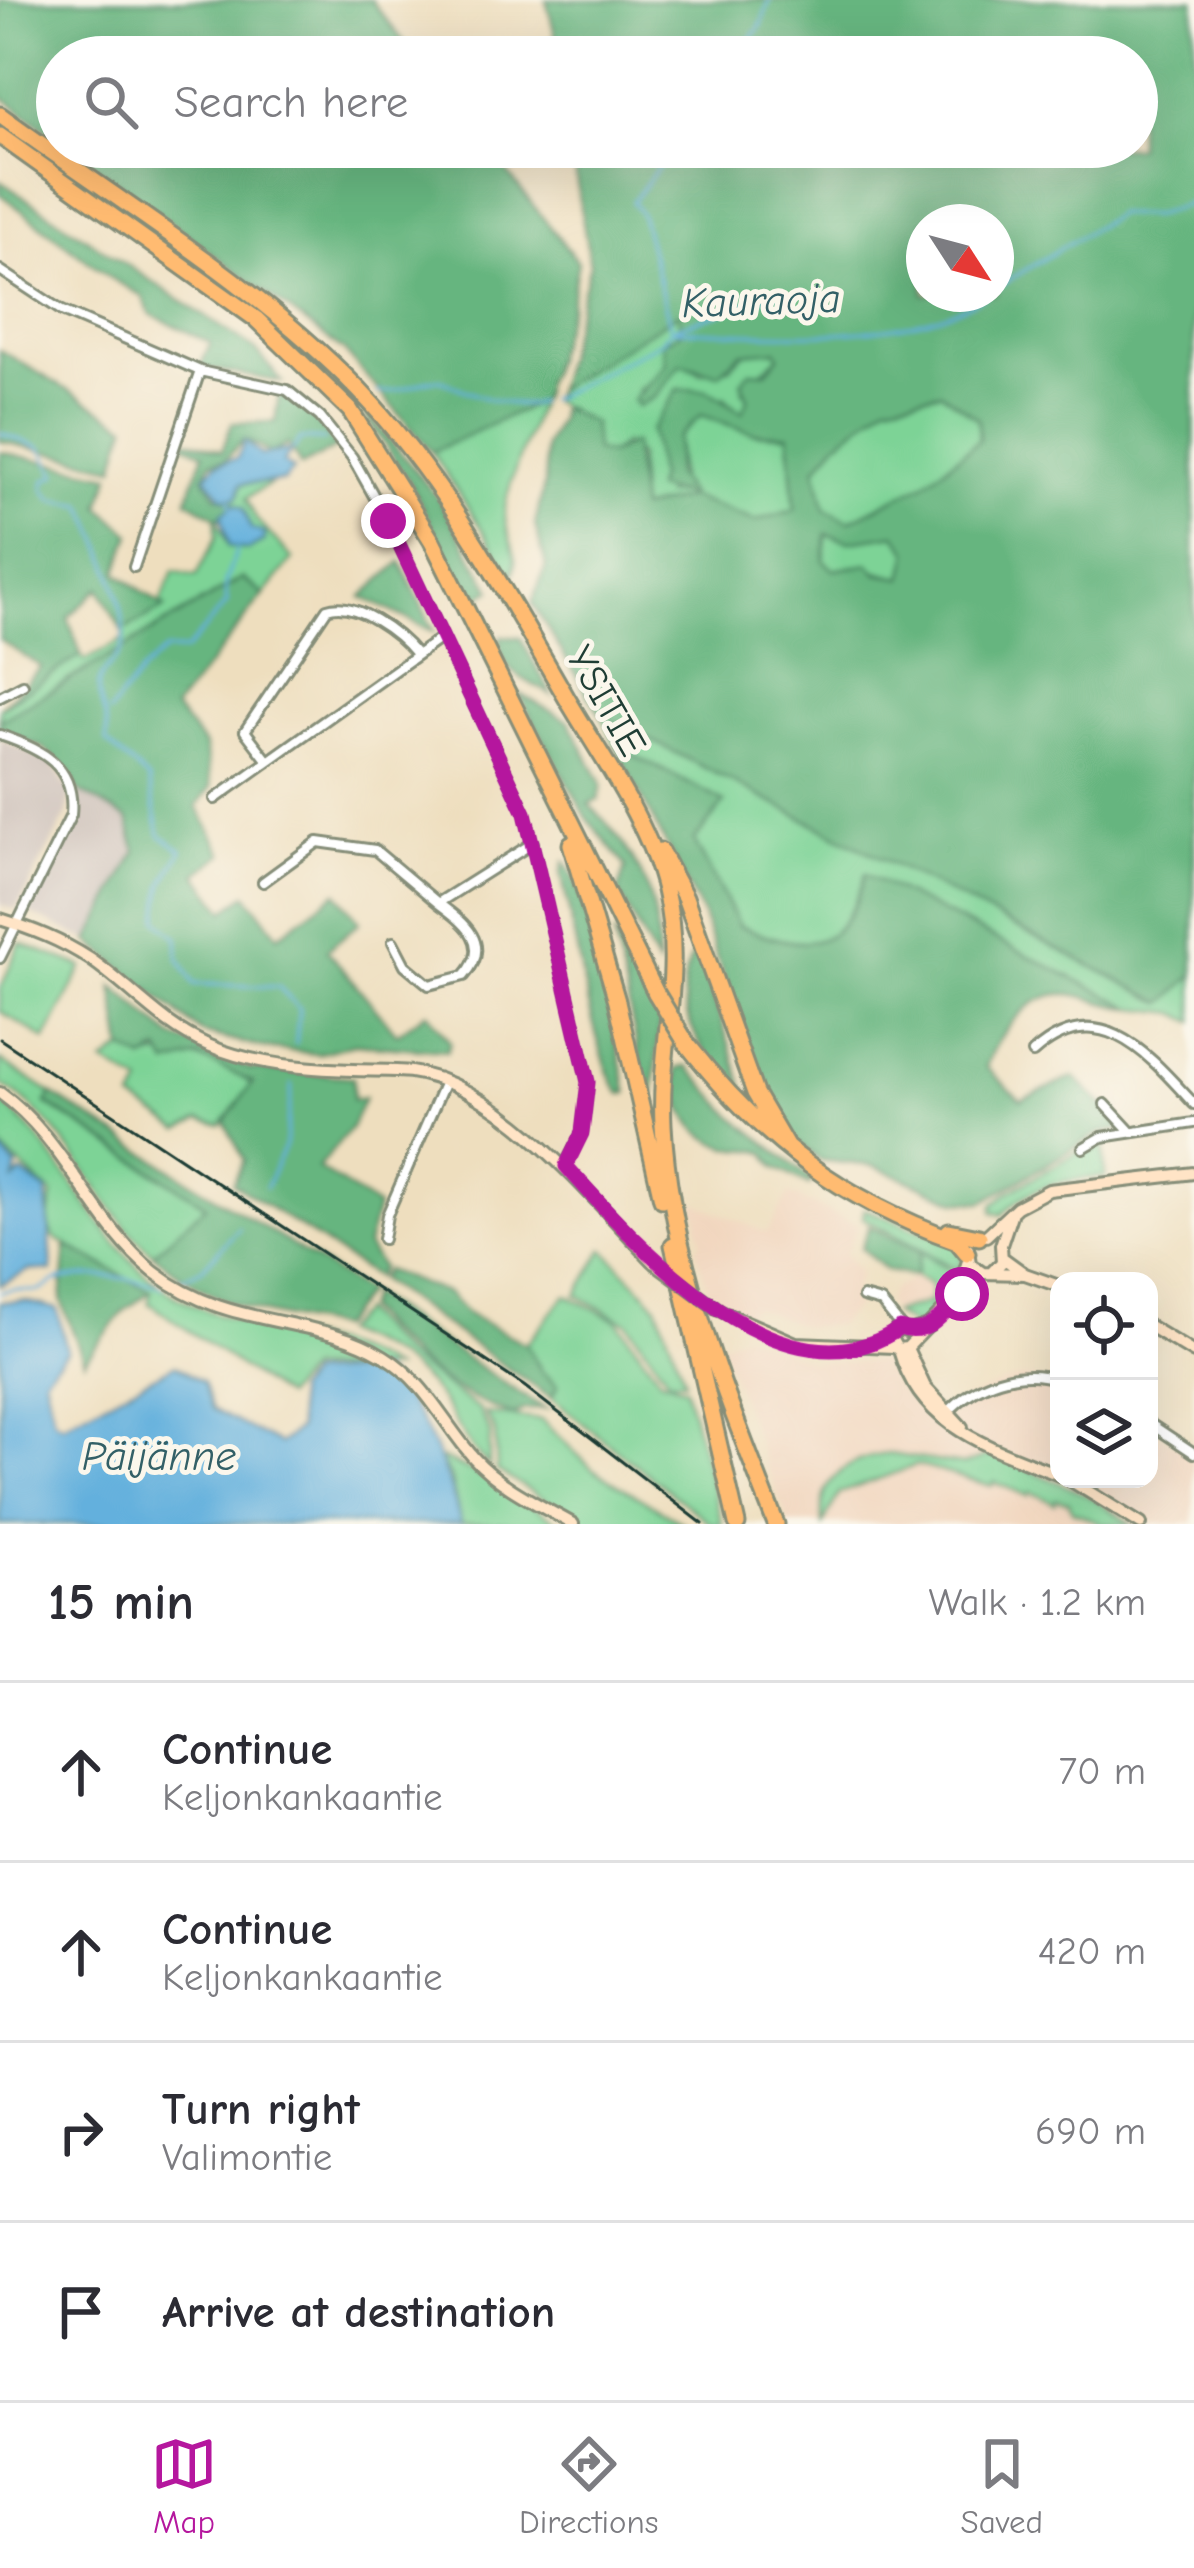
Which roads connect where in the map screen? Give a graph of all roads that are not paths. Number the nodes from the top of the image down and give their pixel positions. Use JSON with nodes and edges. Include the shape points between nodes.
{"nodes":[{"id":1,"x":0,"y":115,"type":"edge"},
{"id":2,"x":0,"y":136,"type":"edge"},
{"id":3,"x":36,"y":141,"type":"edge"},
{"id":4,"x":36,"y":162,"type":"edge"},
{"id":5,"x":45,"y":168,"type":"edge"},
{"id":6,"x":74,"y":168,"type":"edge"},
{"id":7,"x":0,"y":270,"type":"edge"},
{"id":8,"x":200,"y":371,"type":"junction"},
{"id":9,"x":134,"y":567,"type":"dead end"},
{"id":10,"x":442,"y":637,"type":"junction"},
{"id":11,"x":416,"y":654,"type":"junction"},
{"id":12,"x":23,"y":685,"type":"dead end"},
{"id":13,"x":0,"y":697,"type":"edge"},
{"id":14,"x":0,"y":735,"type":"edge"},
{"id":15,"x":268,"y":761,"type":"junction"},
{"id":16,"x":557,"y":795,"type":"junction"},
{"id":17,"x":215,"y":799,"type":"dead end"},
{"id":18,"x":624,"y":799,"type":"junction"},
{"id":19,"x":533,"y":843,"type":"junction"},
{"id":20,"x":263,"y":882,"type":"dead end"},
{"id":21,"x":438,"y":903,"type":"junction"},
{"id":22,"x":0,"y":919,"type":"edge"},
{"id":23,"x":15,"y":923,"type":"junction"},
{"id":24,"x":393,"y":942,"type":"dead end"},
{"id":25,"x":0,"y":958,"type":"edge"},
{"id":26,"x":1033,"y":1053,"type":"dead end"},
{"id":27,"x":443,"y":1086,"type":"junction"},
{"id":28,"x":0,"y":1093,"type":"edge"},
{"id":29,"x":1105,"y":1104,"type":"dead end"},
{"id":30,"x":1194,"y":1104,"type":"edge"},
{"id":31,"x":1194,"y":1123,"type":"edge"},
{"id":32,"x":1130,"y":1131,"type":"junction"},
{"id":33,"x":786,"y":1146,"type":"junction"},
{"id":34,"x":1083,"y":1148,"type":"dead end"},
{"id":35,"x":566,"y":1166,"type":"junction"},
{"id":36,"x":1194,"y":1176,"type":"edge"},
{"id":37,"x":862,"y":1199,"type":"junction"},
{"id":38,"x":1012,"y":1213,"type":"junction"},
{"id":39,"x":983,"y":1237,"type":"junction"},
{"id":40,"x":383,"y":1239,"type":"dead end"},
{"id":41,"x":1001,"y":1245,"type":"junction"},
{"id":42,"x":968,"y":1257,"type":"junction"},
{"id":43,"x":1003,"y":1258,"type":"junction"},
{"id":44,"x":987,"y":1272,"type":"junction"},
{"id":45,"x":1025,"y":1274,"type":"junction"},
{"id":46,"x":1050,"y":1283,"type":"edge"},
{"id":47,"x":863,"y":1298,"type":"dead end"},
{"id":48,"x":956,"y":1299,"type":"junction"},
{"id":49,"x":1158,"y":1331,"type":"edge"},
{"id":50,"x":901,"y":1340,"type":"junction"},
{"id":51,"x":1194,"y":1353,"type":"edge"},
{"id":52,"x":1050,"y":1379,"type":"edge"},
{"id":53,"x":944,"y":1417,"type":"junction"},
{"id":54,"x":1158,"y":1429,"type":"edge"},
{"id":55,"x":1194,"y":1454,"type":"edge"},
{"id":56,"x":1050,"y":1471,"type":"edge"},
{"id":57,"x":1083,"y":1488,"type":"edge"},
{"id":58,"x":735,"y":1518,"type":"edge"},
{"id":59,"x":573,"y":1524,"type":"edge"},
{"id":60,"x":776,"y":1524,"type":"edge"},
{"id":61,"x":1142,"y":1524,"type":"edge"}],
"edges":[{"from":1,"to":3,"type":"highway","name":"YSITIE"},
{"from":2,"to":4,"type":"highway","name":"YSITIE"},
{"from":5,"to":16,"type":"highway","name":"YSITIE","via":[[256,319],[350,410],[432,541]]},
{"from":6,"to":18,"type":"highway","name":"YSITIE","via":[[253,297],[360,392],[410,449],[477,544]]},
{"from":7,"to":8,"type":"street","via":[[62,311]]},
{"from":8,"to":9,"type":"street"},
{"from":8,"to":10,"type":"street","via":[[275,385],[320,416],[380,506]]},
{"from":10,"to":11,"type":"street"},
{"from":10,"to":19,"type":"street"},
{"from":11,"to":15,"type":"street"},
{"from":11,"to":15,"type":"street","via":[[401,635],[342,606],[327,609],[245,731]]},
{"from":12,"to":13,"type":"street"},
{"from":14,"to":23,"type":"street","via":[[54,760],[73,792],[71,815]]},
{"from":15,"to":17,"type":"street"},
{"from":16,"to":33,"type":"highway","bridge":true,"via":[[687,1044]]},
{"from":16,"to":58,"type":"highway","via":[[608,965]]},
{"from":18,"to":33,"type":"highway","via":[[685,897],[754,1094]]},
{"from":18,"to":60,"type":"highway","name":"YSITIE","via":[[653,854],[672,927],[662,1109],[686,1257]]},
{"from":19,"to":21,"type":"street"},
{"from":19,"to":35,"type":"street","via":[[588,1082],[582,1133]]},
{"from":20,"to":21,"type":"street","via":[[318,842],[365,845]]},
{"from":21,"to":24,"type":"street","via":[[476,939],[464,976],[430,985]]},
{"from":22,"to":23,"type":"main road"},
{"from":23,"to":25,"type":"street"},
{"from":23,"to":27,"type":"main road","via":[[89,958],[172,1027],[218,1050]]},
{"from":26,"to":30,"type":"street","via":[[1072,1028],[1130,1038]]},
{"from":27,"to":35,"type":"main road","via":[[511,1123]]},
{"from":27,"to":40,"type":"street"},
{"from":28,"to":59,"type":"main road","via":[[58,1148],[115,1233],[156,1274],[218,1309],[380,1353],[416,1379],[490,1474]]},
{"from":29,"to":32,"type":"street"},
{"from":31,"to":32,"type":"street"},
{"from":32,"to":34,"type":"street"},
{"from":33,"to":37,"type":"highway"},
{"from":35,"to":50,"type":"main road","bridge":true,"via":[[656,1263],[719,1310],[796,1343],[872,1348]]},
{"from":36,"to":38,"type":"main road","via":[[1048,1190]]},
{"from":37,"to":39,"type":"highway"},
{"from":37,"to":42,"type":"highway","via":[[957,1241]]},
{"from":38,"to":39,"type":"main road"},
{"from":38,"to":41,"type":"main road"},
{"from":39,"to":41,"type":"main road"},
{"from":39,"to":42,"type":"main road"},
{"from":41,"to":43,"type":"main road"},
{"from":42,"to":44,"type":"main road"},
{"from":42,"to":48,"type":"main road"},
{"from":43,"to":44,"type":"main road"},
{"from":43,"to":45,"type":"main road"},
{"from":44,"to":45,"type":"main road"},
{"from":44,"to":48,"type":"main road"},
{"from":45,"to":46,"type":"main road"},
{"from":47,"to":50,"type":"street","via":[[876,1298]]},
{"from":48,"to":50,"type":"main road","via":[[932,1326]]},
{"from":49,"to":51,"type":"main road"},
{"from":50,"to":53,"type":"main road"},
{"from":52,"to":53,"type":"street","via":[[1019,1374],[968,1394]]},
{"from":53,"to":56,"type":"main road"},
{"from":54,"to":55,"type":"street"},
{"from":57,"to":61,"type":"main road"}]}
